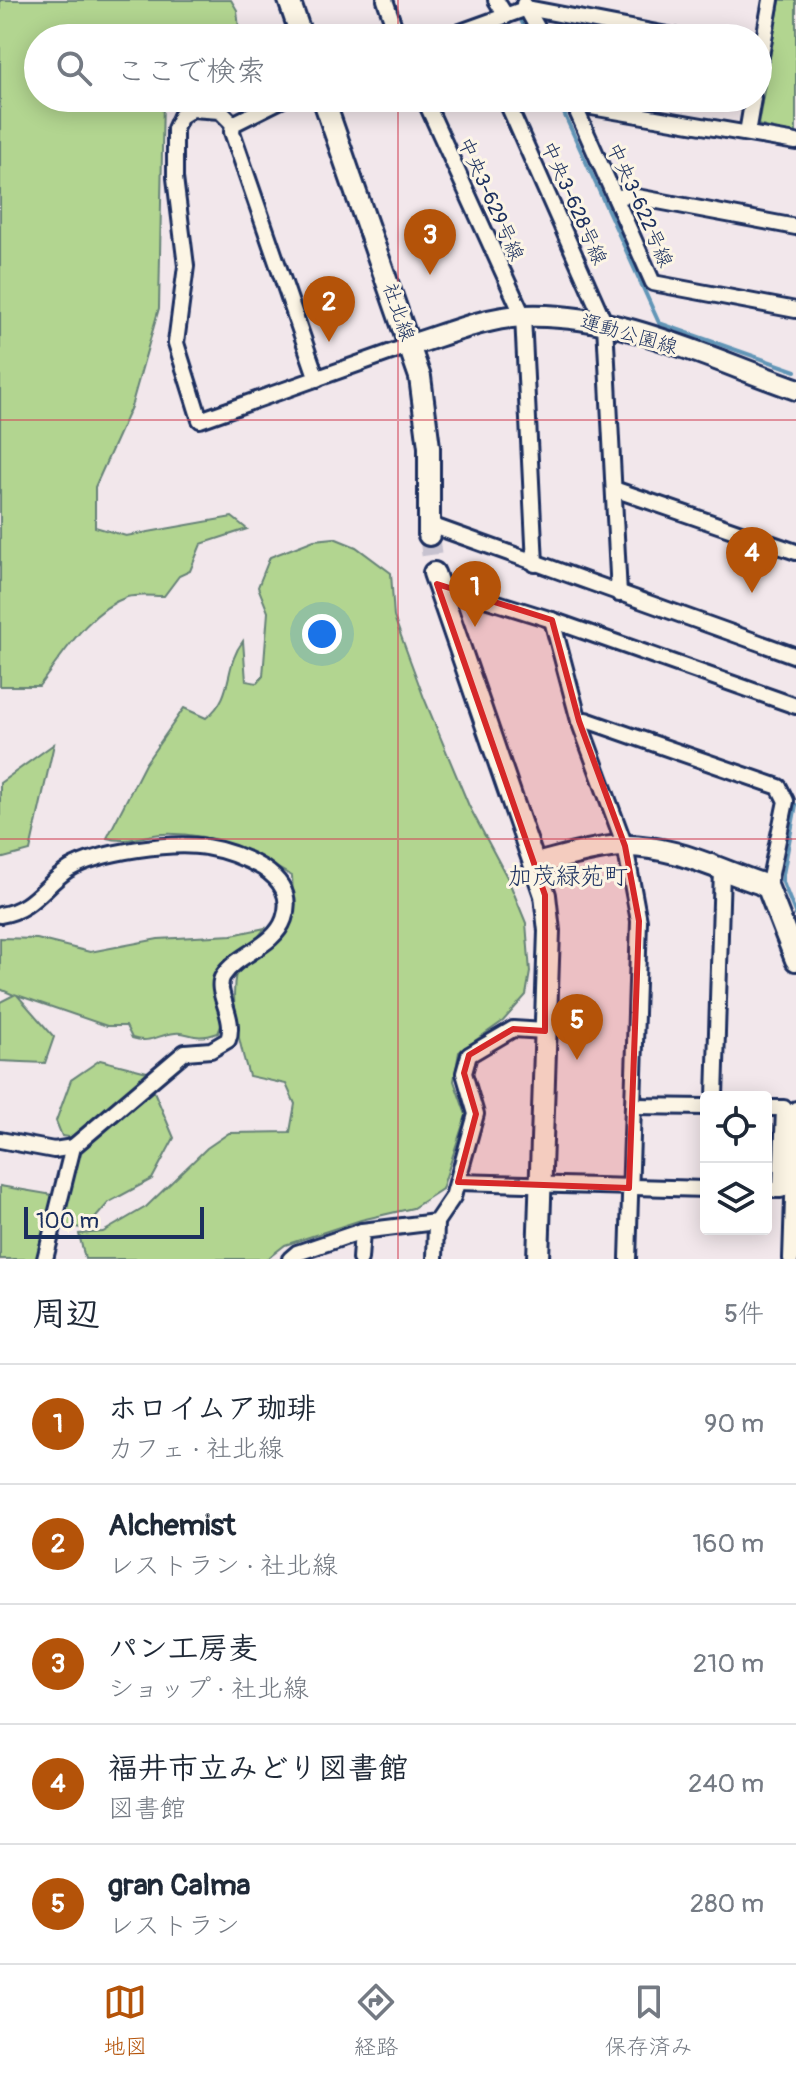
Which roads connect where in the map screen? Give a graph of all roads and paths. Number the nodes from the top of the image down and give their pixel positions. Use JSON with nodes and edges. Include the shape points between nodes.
{"nodes":[{"id":1,"x":289,"y":0,"type":"edge"},
{"id":2,"x":385,"y":0,"type":"edge"},
{"id":3,"x":496,"y":0,"type":"edge"},
{"id":4,"x":771,"y":0,"type":"edge"},
{"id":5,"x":517,"y":10,"type":"edge"},
{"id":6,"x":297,"y":24,"type":"edge"},
{"id":7,"x":393,"y":24,"type":"edge"},
{"id":8,"x":492,"y":24,"type":"edge"},
{"id":9,"x":600,"y":24,"type":"edge"},
{"id":10,"x":766,"y":24,"type":"edge"},
{"id":11,"x":187,"y":112,"type":"edge"},
{"id":12,"x":221,"y":112,"type":"edge"},
{"id":13,"x":257,"y":112,"type":"edge"},
{"id":14,"x":328,"y":112,"type":"edge"},
{"id":15,"x":430,"y":112,"type":"edge"},
{"id":16,"x":511,"y":112,"type":"edge"},
{"id":17,"x":577,"y":112,"type":"edge"},
{"id":18,"x":632,"y":112,"type":"edge"},
{"id":19,"x":751,"y":112,"type":"edge"},
{"id":20,"x":233,"y":124,"type":"junction"},
{"id":21,"x":747,"y":133,"type":"junction"},
{"id":22,"x":796,"y":142,"type":"edge"},
{"id":23,"x":616,"y":199,"type":"junction"},
{"id":24,"x":796,"y":227,"type":"edge"},
{"id":25,"x":796,"y":310,"type":"edge"},
{"id":26,"x":523,"y":316,"type":"junction"},
{"id":27,"x":605,"y":324,"type":"junction"},
{"id":28,"x":411,"y":345,"type":"junction"},
{"id":29,"x":317,"y":379,"type":"junction"},
{"id":30,"x":796,"y":389,"type":"edge"},
{"id":31,"x":614,"y":489,"type":"junction"},
{"id":32,"x":428,"y":530,"type":"joint"},
{"id":33,"x":796,"y":552,"type":"edge"},
{"id":34,"x":535,"y":564,"type":"junction"},
{"id":35,"x":435,"y":578,"type":"joint"},
{"id":36,"x":619,"y":594,"type":"junction"},
{"id":37,"x":552,"y":620,"type":"junction"},
{"id":38,"x":796,"y":656,"type":"edge"},
{"id":39,"x":796,"y":706,"type":"edge"},
{"id":40,"x":579,"y":721,"type":"junction"},
{"id":41,"x":625,"y":846,"type":"junction"},
{"id":42,"x":536,"y":864,"type":"junction"},
{"id":43,"x":722,"y":870,"type":"junction"},
{"id":44,"x":768,"y":888,"type":"junction"},
{"id":45,"x":0,"y":915,"type":"edge"},
{"id":46,"x":796,"y":960,"type":"edge"},
{"id":47,"x":545,"y":1031,"type":"junction"},
{"id":48,"x":715,"y":1091,"type":"edge"},
{"id":49,"x":633,"y":1106,"type":"junction"},
{"id":50,"x":700,"y":1107,"type":"edge"},
{"id":51,"x":772,"y":1108,"type":"edge"},
{"id":52,"x":796,"y":1109,"type":"edge"},
{"id":53,"x":0,"y":1140,"type":"edge"},
{"id":54,"x":73,"y":1147,"type":"junction"},
{"id":55,"x":458,"y":1182,"type":"junction"},
{"id":56,"x":540,"y":1185,"type":"junction"},
{"id":57,"x":629,"y":1188,"type":"junction"},
{"id":58,"x":700,"y":1189,"type":"edge"},
{"id":59,"x":772,"y":1190,"type":"edge"},
{"id":60,"x":436,"y":1222,"type":"junction"},
{"id":61,"x":362,"y":1231,"type":"junction"},
{"id":62,"x":45,"y":1259,"type":"edge"},
{"id":63,"x":290,"y":1259,"type":"edge"},
{"id":64,"x":360,"y":1259,"type":"edge"},
{"id":65,"x":435,"y":1259,"type":"edge"},
{"id":66,"x":538,"y":1259,"type":"edge"},
{"id":67,"x":628,"y":1259,"type":"edge"},
{"id":68,"x":791,"y":1259,"type":"edge"}],
"edges":[{"from":1,"to":6,"type":"street"},
{"from":2,"to":7,"type":"street"},
{"from":3,"to":5,"type":"street"},
{"from":4,"to":10,"type":"street"},
{"from":5,"to":8,"type":"street"},
{"from":5,"to":9,"type":"street"},
{"from":11,"to":29,"type":"street","via":[[175,129],[186,266],[176,343],[200,420]]},
{"from":12,"to":20,"type":"street"},
{"from":13,"to":20,"type":"street"},
{"from":14,"to":28,"type":"street","name":"社北線"},
{"from":15,"to":26,"type":"street","name":"中央3-629号線"},
{"from":16,"to":27,"type":"street","name":"中央3-628号線"},
{"from":17,"to":23,"type":"street","name":"中央3-622号線"},
{"from":18,"to":21,"type":"street"},
{"from":19,"to":21,"type":"street"},
{"from":20,"to":29,"type":"street"},
{"from":21,"to":22,"type":"street"},
{"from":23,"to":24,"type":"street","via":[[626,195]]},
{"from":23,"to":25,"type":"street","name":"中央3-622号線","via":[[653,283]]},
{"from":26,"to":27,"type":"street","name":"運動公園線"},
{"from":26,"to":28,"type":"street","name":"運動公園線"},
{"from":26,"to":34,"type":"street"},
{"from":27,"to":30,"type":"street","name":"運動公園線"},
{"from":27,"to":31,"type":"street"},
{"from":28,"to":29,"type":"street"},
{"from":28,"to":32,"type":"street","name":"社北線","via":[[428,426]]},
{"from":31,"to":33,"type":"street"},
{"from":31,"to":36,"type":"street"},
{"from":32,"to":34,"type":"street"},
{"from":34,"to":36,"type":"street"},
{"from":35,"to":37,"type":"street"},
{"from":35,"to":42,"type":"street"},
{"from":36,"to":38,"type":"street"},
{"from":37,"to":39,"type":"street"},
{"from":37,"to":40,"type":"street"},
{"from":40,"to":41,"type":"street"},
{"from":40,"to":44,"type":"street","via":[[779,787],[786,801]]},
{"from":41,"to":42,"type":"street"},
{"from":41,"to":43,"type":"street","via":[[658,850]]},
{"from":41,"to":49,"type":"street","via":[[639,921]]},
{"from":42,"to":47,"type":"street","via":[[549,931]]},
{"from":43,"to":44,"type":"street"},
{"from":43,"to":48,"type":"street"},
{"from":44,"to":46,"type":"street"},
{"from":45,"to":54,"type":"street","via":[[19,912],[58,877],[89,861],[178,845],[206,846],[251,862],[285,890],[286,912],[278,932],[223,976],[220,988],[232,1024],[228,1040],[211,1050],[185,1052]]},
{"from":47,"to":55,"type":"street","via":[[513,1029],[469,1055],[464,1073],[476,1114]]},
{"from":47,"to":56,"type":"street"},
{"from":49,"to":50,"type":"street"},
{"from":49,"to":57,"type":"street"},
{"from":51,"to":59,"type":"street","via":[[784,1108],[781,1190]]},
{"from":52,"to":68,"type":"street"},
{"from":53,"to":54,"type":"street","via":[[54,1150]]},
{"from":54,"to":62,"type":"street"},
{"from":55,"to":56,"type":"street"},
{"from":55,"to":60,"type":"street"},
{"from":56,"to":57,"type":"street"},
{"from":56,"to":66,"type":"street"},
{"from":57,"to":58,"type":"street"},
{"from":57,"to":67,"type":"street"},
{"from":60,"to":61,"type":"street"},
{"from":60,"to":65,"type":"street"},
{"from":61,"to":63,"type":"street"},
{"from":61,"to":64,"type":"street"}]}
